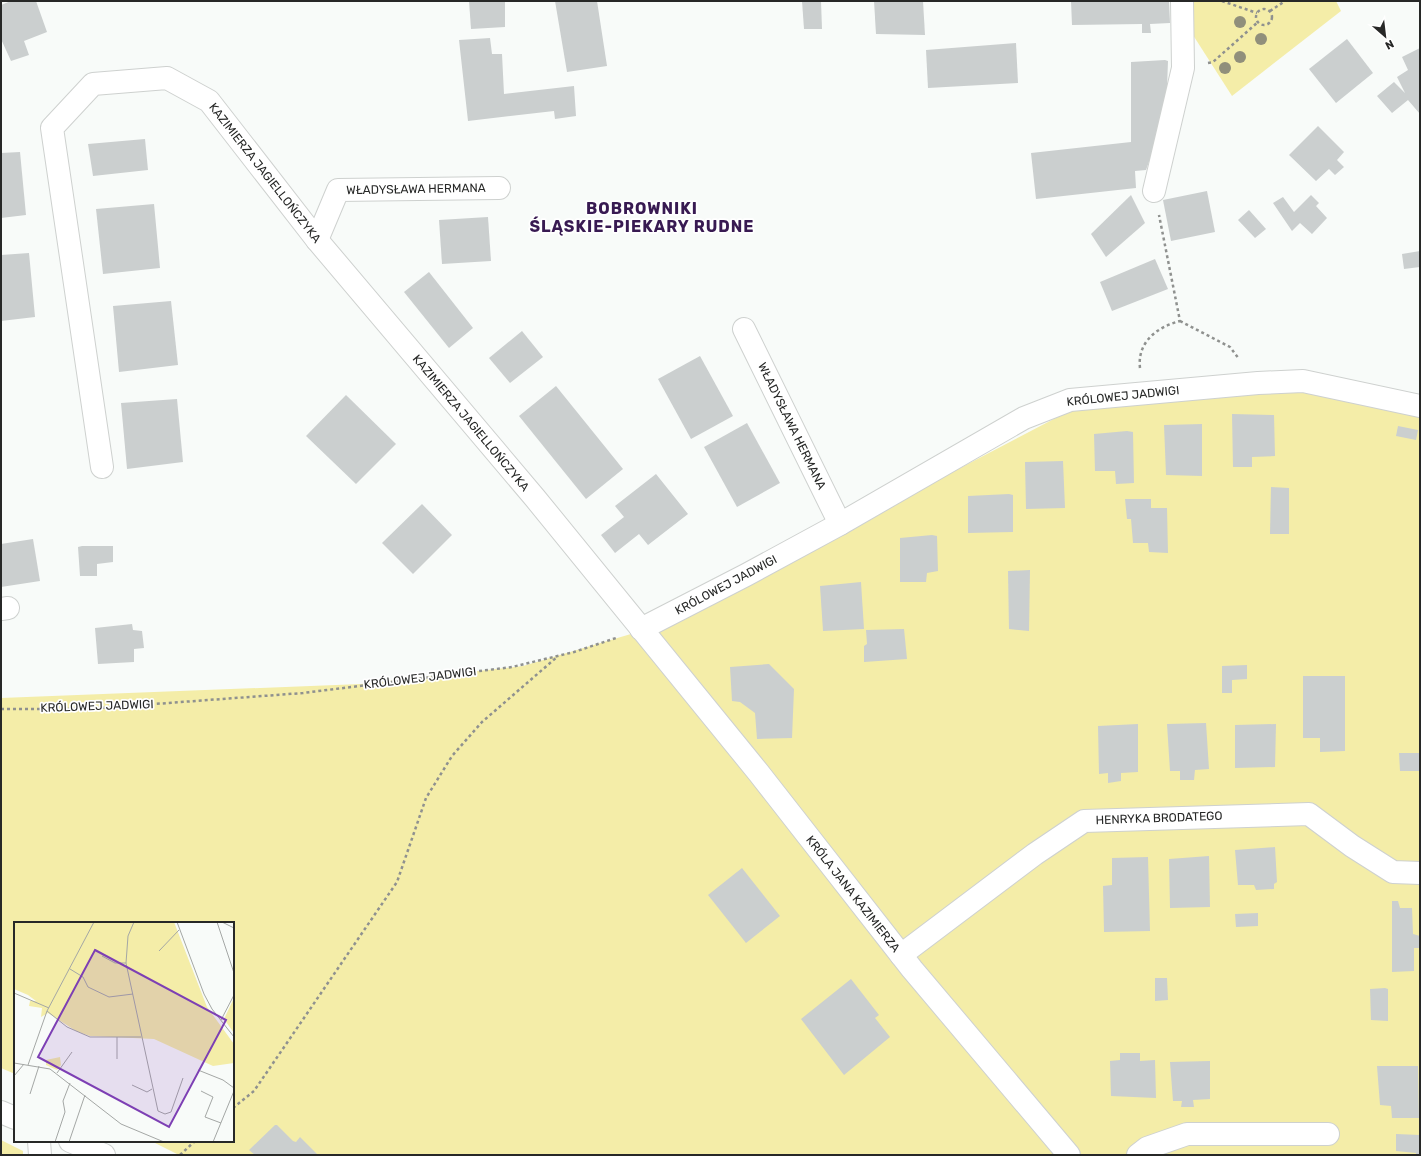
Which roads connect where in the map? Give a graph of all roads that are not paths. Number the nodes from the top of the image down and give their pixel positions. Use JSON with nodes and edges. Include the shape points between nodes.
{"nodes":[{"id":1,"x":1182,"y":1,"type":"edge"},
{"id":2,"x":499,"y":188,"type":"dead end"},
{"id":3,"x":1154,"y":191,"type":"road end"},
{"id":4,"x":317,"y":240,"type":"junction"},
{"id":5,"x":744,"y":329,"type":"dead end"},
{"id":6,"x":1420,"y":406,"type":"edge"},
{"id":7,"x":102,"y":467,"type":"dead end"},
{"id":8,"x":840,"y":524,"type":"junction"},
{"id":9,"x":641,"y":629,"type":"junction"},
{"id":10,"x":1420,"y":873,"type":"edge"},
{"id":11,"x":901,"y":955,"type":"junction"},
{"id":12,"x":1,"y":1112,"type":"edge"},
{"id":13,"x":14,"y":1118,"type":"edge"},
{"id":14,"x":1328,"y":1134,"type":"dead end"},
{"id":15,"x":39,"y":1142,"type":"edge"},
{"id":16,"x":72,"y":1142,"type":"edge"},
{"id":17,"x":40,"y":1155,"type":"edge"},
{"id":18,"x":104,"y":1155,"type":"edge"},
{"id":19,"x":1069,"y":1155,"type":"edge"},
{"id":20,"x":1138,"y":1155,"type":"edge"}],
"edges":[{"from":1,"to":3,"type":"street","via":[[1182,64]]},
{"from":2,"to":4,"type":"street","name":"WŁADYSŁAWA HERMANA","via":[[338,190]]},
{"from":4,"to":7,"type":"street","name":"KAZIMIERZA JAGIELLOŃCZYKA","via":[[209,101],[167,78],[93,84],[52,128]]},
{"from":4,"to":9,"type":"street","name":"KAZIMIERZA JAGIELLOŃCZYKA","via":[[535,498]]},
{"from":5,"to":8,"type":"street","name":"WŁADYSŁAWA HERMANA"},
{"from":6,"to":8,"type":"street","name":"KRÓLOWEJ JADWIGI","via":[[1303,381],[1070,400],[1024,418]]},
{"from":8,"to":9,"type":"street","name":"KRÓLOWEJ JADWIGI"},
{"from":9,"to":11,"type":"street","name":"KRÓLA JANA KAZIMIERZA","via":[[758,772]]},
{"from":10,"to":11,"type":"street","name":"HENRYKA BRODATEGO","via":[[1394,872],[1352,846],[1309,814],[1084,821],[1035,854]]},
{"from":11,"to":19,"type":"street","name":"KRÓLA JANA KAZIMIERZA"},
{"from":12,"to":13,"type":"street"},
{"from":14,"to":20,"type":"street","via":[[1187,1134],[1147,1148]]},
{"from":15,"to":17,"type":"street"},
{"from":16,"to":18,"type":"street"}]}
